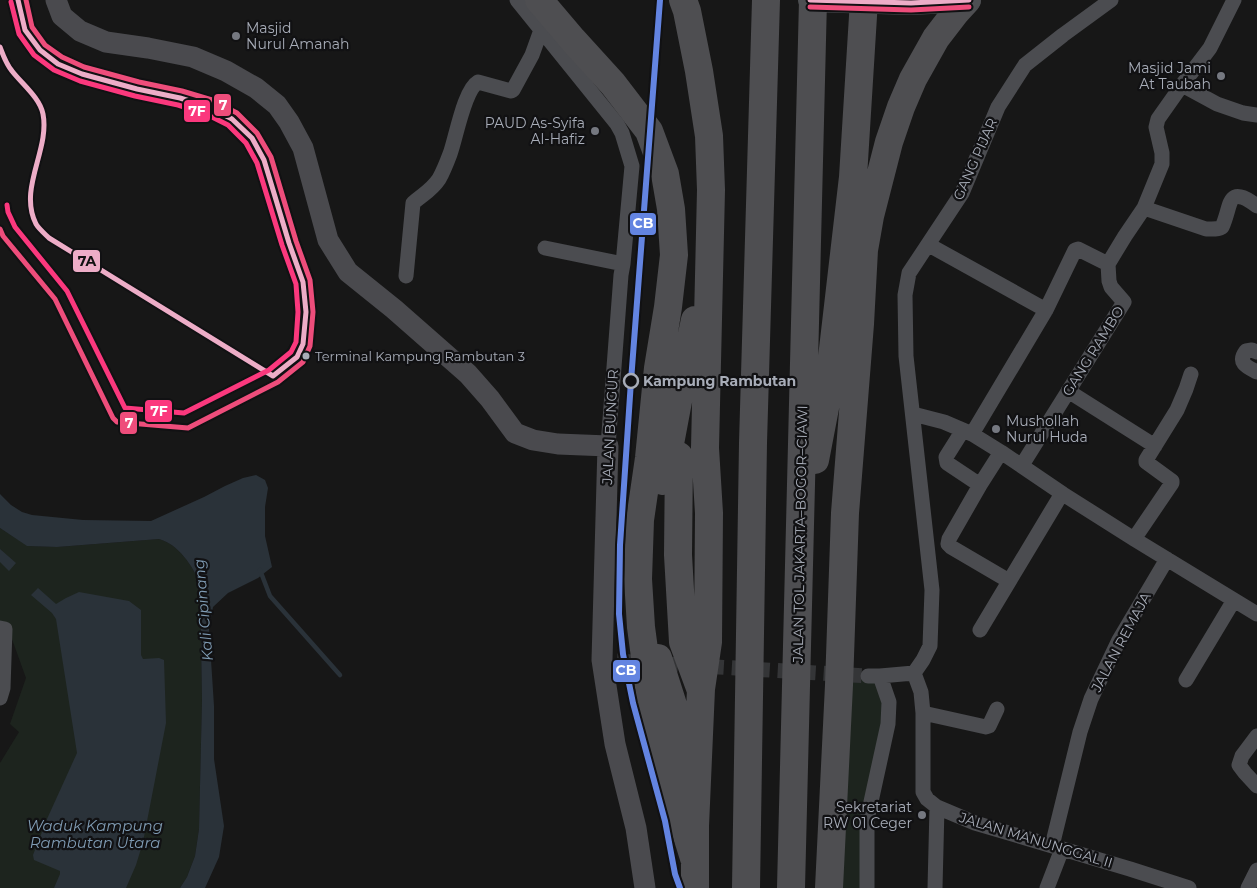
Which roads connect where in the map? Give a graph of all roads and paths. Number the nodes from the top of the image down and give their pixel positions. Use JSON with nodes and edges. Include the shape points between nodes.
{"nodes":[{"id":1,"x":56,"y":0,"type":"edge"},
{"id":2,"x":517,"y":0,"type":"edge"},
{"id":3,"x":540,"y":0,"type":"edge"},
{"id":4,"x":682,"y":0,"type":"edge"},
{"id":5,"x":766,"y":0,"type":"edge"},
{"id":6,"x":812,"y":0,"type":"edge"},
{"id":7,"x":864,"y":0,"type":"edge"},
{"id":8,"x":968,"y":0,"type":"edge"},
{"id":9,"x":1111,"y":0,"type":"edge"},
{"id":10,"x":1234,"y":0,"type":"edge"},
{"id":11,"x":542,"y":30,"type":"junction"},
{"id":12,"x":1182,"y":85,"type":"junction"},
{"id":13,"x":1257,"y":115,"type":"edge"},
{"id":14,"x":1257,"y":206,"type":"edge"},
{"id":15,"x":1144,"y":208,"type":"junction"},
{"id":16,"x":929,"y":245,"type":"junction"},
{"id":17,"x":545,"y":248,"type":"dead end"},
{"id":18,"x":709,"y":255,"type":"junction"},
{"id":19,"x":623,"y":264,"type":"junction"},
{"id":20,"x":1108,"y":264,"type":"junction"},
{"id":21,"x":406,"y":276,"type":"dead end"},
{"id":22,"x":1046,"y":310,"type":"junction"},
{"id":23,"x":1257,"y":352,"type":"edge"},
{"id":24,"x":1257,"y":372,"type":"edge"},
{"id":25,"x":1191,"y":374,"type":"dead end"},
{"id":26,"x":1068,"y":392,"type":"junction"},
{"id":27,"x":679,"y":396,"type":"junction"},
{"id":28,"x":913,"y":414,"type":"junction"},
{"id":29,"x":968,"y":432,"type":"junction"},
{"id":30,"x":608,"y":446,"type":"junction"},
{"id":31,"x":1155,"y":446,"type":"junction"},
{"id":32,"x":1001,"y":452,"type":"junction"},
{"id":33,"x":1022,"y":465,"type":"junction"},
{"id":34,"x":980,"y":485,"type":"junction"},
{"id":35,"x":1063,"y":494,"type":"junction"},
{"id":36,"x":1134,"y":539,"type":"junction"},
{"id":37,"x":799,"y":540,"type":"junction"},
{"id":38,"x":1167,"y":559,"type":"junction"},
{"id":39,"x":1009,"y":581,"type":"junction"},
{"id":40,"x":1234,"y":600,"type":"junction"},
{"id":41,"x":1257,"y":614,"type":"edge"},
{"id":42,"x":0,"y":628,"type":"edge"},
{"id":43,"x":980,"y":630,"type":"dead end"},
{"id":44,"x":914,"y":673,"type":"junction"},
{"id":45,"x":1186,"y":680,"type":"dead end"},
{"id":46,"x":701,"y":689,"type":"junction"},
{"id":47,"x":1,"y":691,"type":"edge"},
{"id":48,"x":997,"y":709,"type":"dead end"},
{"id":49,"x":923,"y":713,"type":"junction"},
{"id":50,"x":1257,"y":736,"type":"edge"},
{"id":51,"x":1257,"y":786,"type":"edge"},
{"id":52,"x":937,"y":807,"type":"junction"},
{"id":53,"x":695,"y":826,"type":"junction"},
{"id":54,"x":1057,"y":847,"type":"junction"},
{"id":55,"x":694,"y":858,"type":"junction"},
{"id":56,"x":1257,"y":870,"type":"edge"},
{"id":57,"x":645,"y":888,"type":"edge"},
{"id":58,"x":695,"y":888,"type":"edge"},
{"id":59,"x":746,"y":888,"type":"edge"},
{"id":60,"x":791,"y":888,"type":"edge"},
{"id":61,"x":829,"y":888,"type":"edge"},
{"id":62,"x":867,"y":888,"type":"edge"},
{"id":63,"x":935,"y":888,"type":"edge"},
{"id":64,"x":1047,"y":888,"type":"edge"},
{"id":65,"x":1189,"y":888,"type":"edge"},
{"id":66,"x":1248,"y":888,"type":"edge"}],
"edges":[{"from":1,"to":30,"type":"street","via":[[62,16],[80,31],[106,42],[193,57],[256,88],[276,105],[303,148],[328,240],[348,272],[468,374],[515,432],[533,440],[558,444]]},
{"from":2,"to":11,"type":"street","name":"JALAN BUNGUR"},
{"from":3,"to":55,"type":"highway","via":[[613,84],[649,132],[665,174],[674,255],[640,520],[638,579],[655,732]]},
{"from":4,"to":18,"type":"highway","via":[[699,71],[709,136]]},
{"from":5,"to":59,"type":"highway","via":[[753,453]]},
{"from":6,"to":8,"type":"main road","bridge":true,"via":[[911,3]]},
{"from":6,"to":37,"type":"highway","name":"JALAN TOL JAKARTA–BOGOR–CIAWI"},
{"from":7,"to":37,"type":"highway","via":[[853,177],[829,382]]},
{"from":8,"to":61,"type":"highway","via":[[936,38],[901,107],[889,142],[864,250],[845,513]]},
{"from":9,"to":16,"type":"street","name":"GANG PIJAR","via":[[1025,65],[998,107],[962,193]]},
{"from":10,"to":12,"type":"street","via":[[1210,48]]},
{"from":11,"to":19,"type":"street","name":"JALAN BUNGUR","via":[[622,133],[632,166]]},
{"from":11,"to":21,"type":"street","via":[[513,90],[478,82],[471,90],[439,178],[414,203]]},
{"from":12,"to":13,"type":"street","via":[[1218,104]]},
{"from":12,"to":15,"type":"street","via":[[1158,120],[1156,127],[1162,164]]},
{"from":14,"to":15,"type":"street","via":[[1247,198],[1235,197],[1222,227],[1213,230]]},
{"from":15,"to":20,"type":"street"},
{"from":16,"to":22,"type":"street"},
{"from":16,"to":28,"type":"street","name":"GANG PIJAR","via":[[909,273],[905,294],[906,356]]},
{"from":17,"to":19,"type":"street"},
{"from":18,"to":27,"type":"highway"},
{"from":18,"to":46,"type":"highway","via":[[705,448],[710,514],[708,642]]},
{"from":19,"to":30,"type":"street","name":"JALAN BUNGUR"},
{"from":20,"to":22,"type":"street","via":[[1075,250]]},
{"from":20,"to":26,"type":"street","name":"GANG RAMBO","via":[[1111,287],[1124,302]]},
{"from":22,"to":29,"type":"street"},
{"from":23,"to":24,"type":"street","via":[[1246,351],[1243,364]]},
{"from":25,"to":31,"type":"street","via":[[1177,410]]},
{"from":26,"to":31,"type":"street"},
{"from":26,"to":33,"type":"street","name":"GANG RAMBO"},
{"from":27,"to":46,"type":"highway","via":[[678,555],[683,642]]},
{"from":27,"to":53,"type":"highway","via":[[655,526],[653,643],[672,704],[679,772]]},
{"from":28,"to":29,"type":"street"},
{"from":28,"to":44,"type":"street","name":"GANG PIJAR","via":[[932,590],[930,646]]},
{"from":29,"to":32,"type":"street"},
{"from":29,"to":34,"type":"street","via":[[946,460],[947,464]]},
{"from":30,"to":57,"type":"street","name":"JALAN BUNGUR","via":[[610,661],[615,744],[636,828]]},
{"from":31,"to":36,"type":"street","via":[[1146,462],[1172,483]]},
{"from":32,"to":33,"type":"street"},
{"from":32,"to":34,"type":"street"},
{"from":33,"to":35,"type":"street"},
{"from":34,"to":39,"type":"street","via":[[948,544]]},
{"from":35,"to":36,"type":"street"},
{"from":35,"to":39,"type":"street"},
{"from":36,"to":38,"type":"street"},
{"from":37,"to":60,"type":"highway","name":"JALAN TOL JAKARTA–BOGOR–CIAWI"},
{"from":38,"to":40,"type":"street"},
{"from":38,"to":54,"type":"street","name":"JALAN REMAJA","via":[[1119,640],[1091,699],[1080,732]]},
{"from":39,"to":43,"type":"street"},
{"from":40,"to":41,"type":"street"},
{"from":40,"to":45,"type":"street"},
{"from":42,"to":47,"type":"street","via":[[5,629]]},
{"from":44,"to":49,"type":"street","via":[[921,692]]},
{"from":44,"to":62,"type":"street","via":[[874,676],[889,702],[888,724],[867,820]]},
{"from":46,"to":53,"type":"highway"},
{"from":48,"to":49,"type":"street","via":[[990,726]]},
{"from":49,"to":52,"type":"street","via":[[923,792],[927,800]]},
{"from":50,"to":51,"type":"street","via":[[1239,765]]},
{"from":52,"to":54,"type":"street","name":"JALAN MANUNGGAL II","via":[[975,823]]},
{"from":52,"to":63,"type":"street"},
{"from":53,"to":55,"type":"highway"},
{"from":54,"to":64,"type":"street","name":"JALAN REMAJA"},
{"from":54,"to":65,"type":"street","name":"JALAN MANUNGGAL II"},
{"from":55,"to":58,"type":"highway"},
{"from":56,"to":66,"type":"street"}]}
